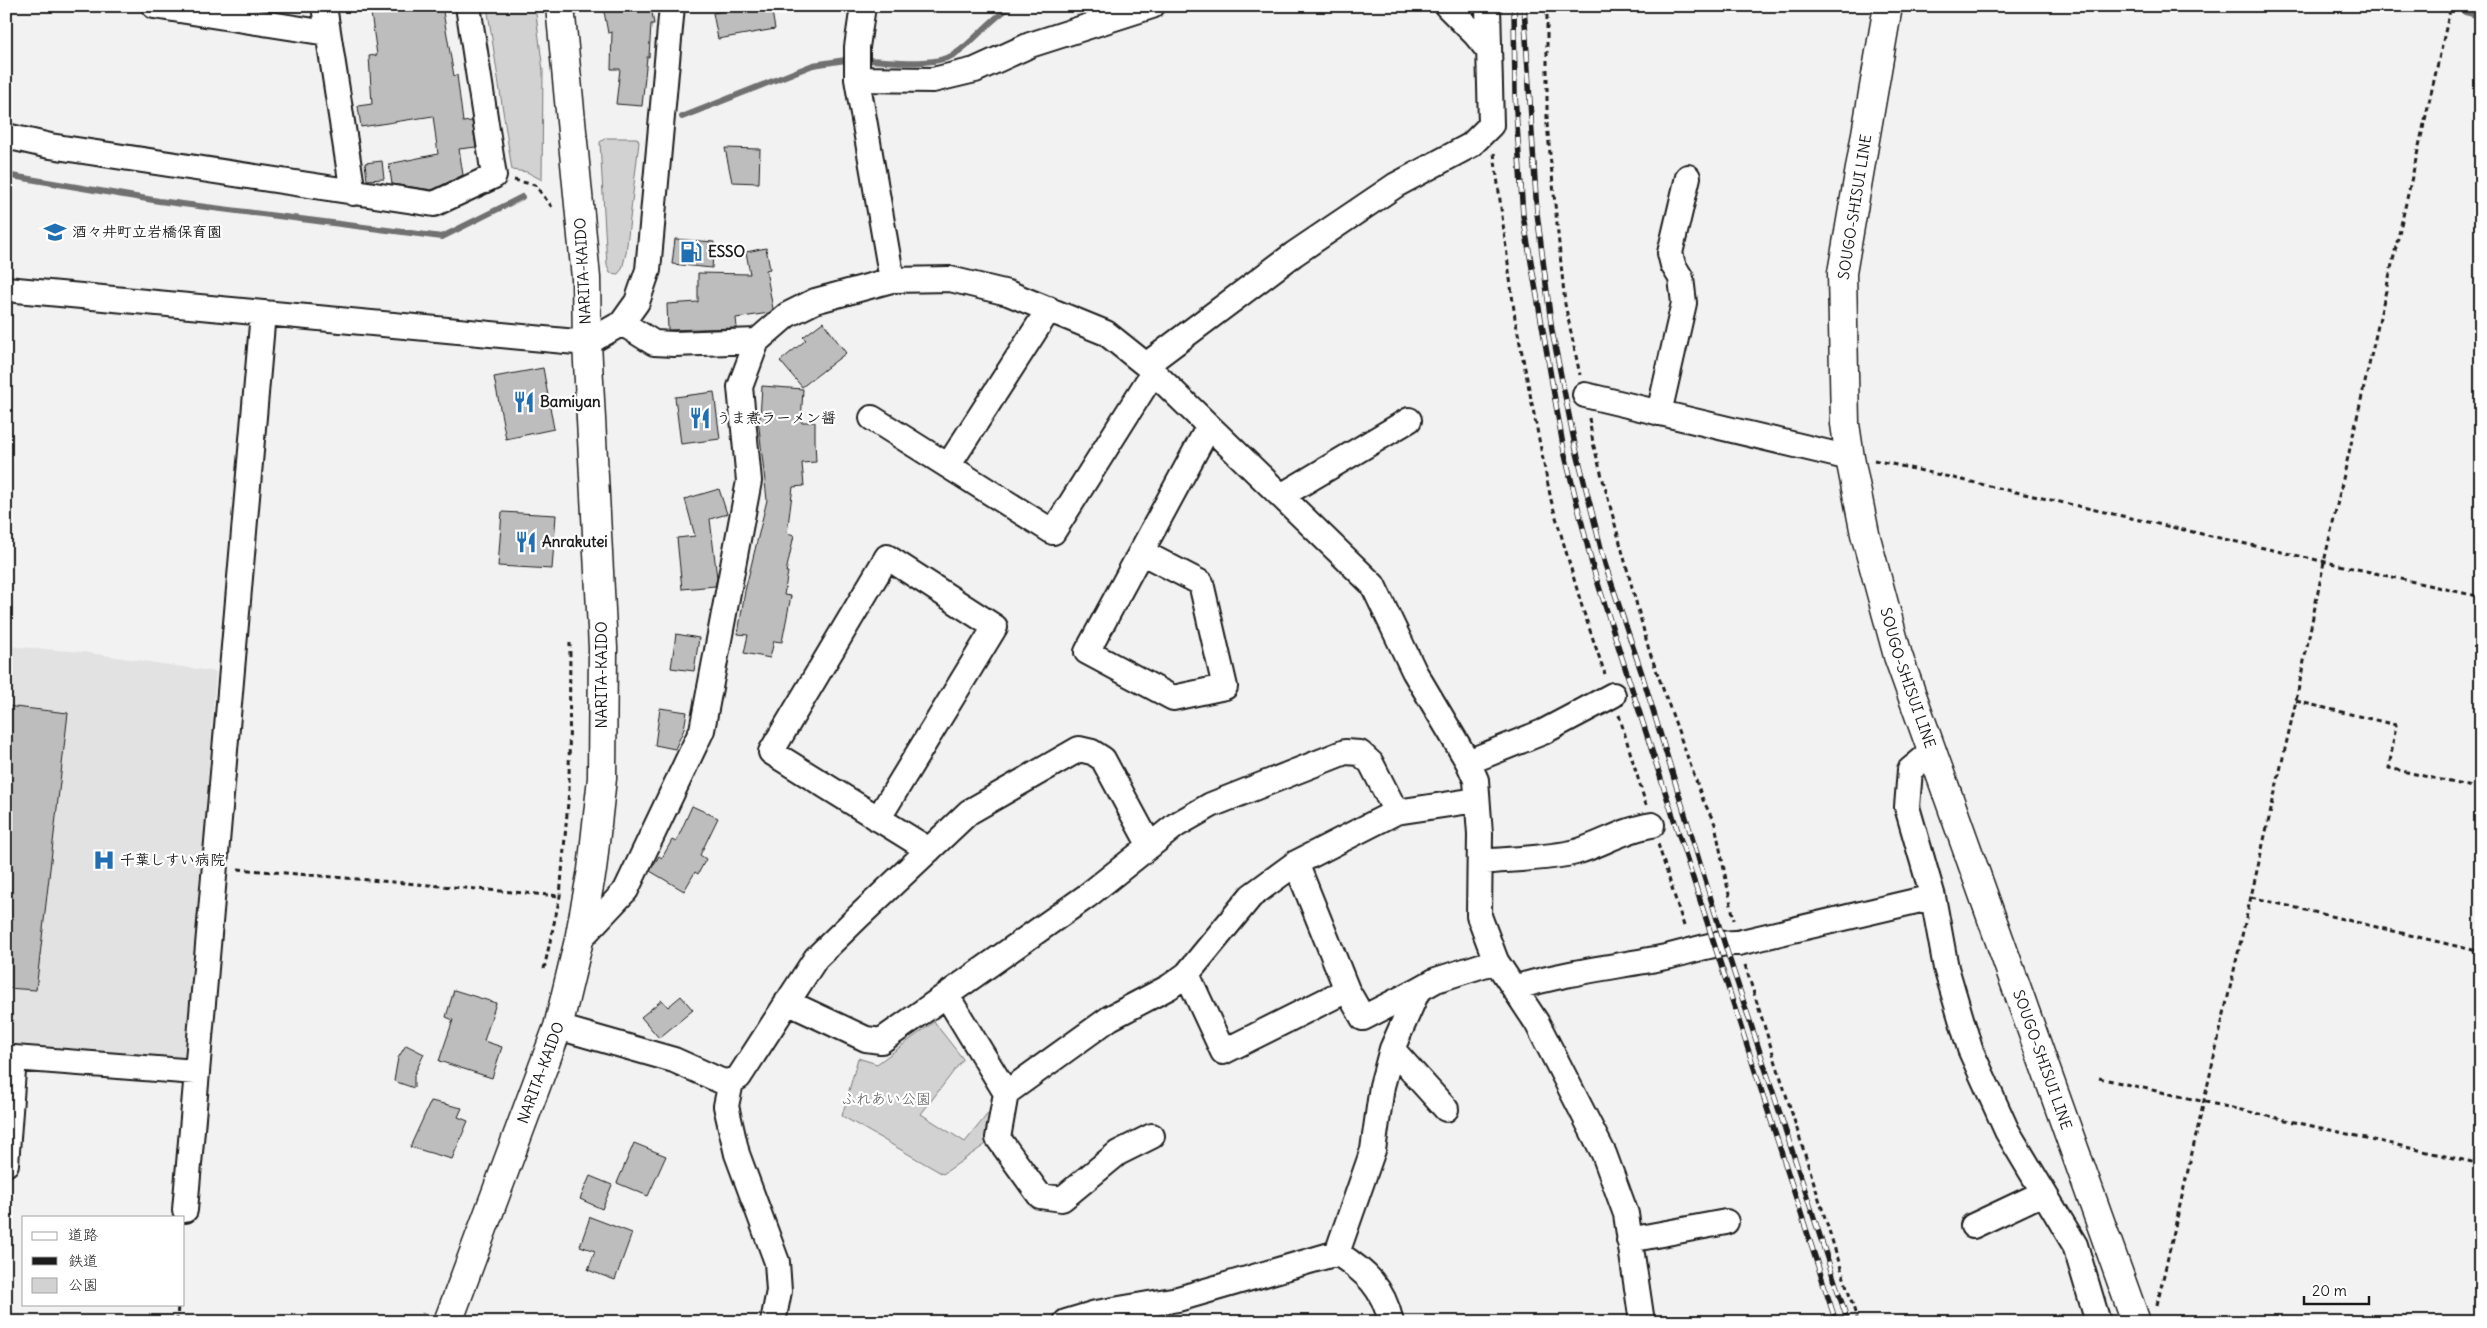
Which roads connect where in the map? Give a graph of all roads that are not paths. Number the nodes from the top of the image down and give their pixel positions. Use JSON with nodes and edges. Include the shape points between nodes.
{"nodes":[{"id":1,"x":324,"y":6,"type":"edge"},
{"id":2,"x":468,"y":6,"type":"edge"},
{"id":3,"x":560,"y":6,"type":"edge"},
{"id":4,"x":672,"y":6,"type":"edge"},
{"id":5,"x":862,"y":6,"type":"edge"},
{"id":6,"x":1152,"y":6,"type":"edge"},
{"id":7,"x":1447,"y":6,"type":"edge"},
{"id":8,"x":1488,"y":6,"type":"edge"},
{"id":9,"x":1888,"y":6,"type":"edge"},
{"id":10,"x":160,"y":7,"type":"edge"},
{"id":11,"x":327,"y":33,"type":"junction"},
{"id":12,"x":1488,"y":50,"type":"junction"},
{"id":13,"x":857,"y":79,"type":"junction"},
{"id":14,"x":6,"y":136,"type":"edge"},
{"id":15,"x":1688,"y":177,"type":"dead end"},
{"id":16,"x":353,"y":193,"type":"junction"},
{"id":17,"x":892,"y":280,"type":"junction"},
{"id":18,"x":6,"y":289,"type":"edge"},
{"id":19,"x":1049,"y":309,"type":"junction"},
{"id":20,"x":263,"y":313,"type":"junction"},
{"id":21,"x":622,"y":323,"type":"junction"},
{"id":22,"x":757,"y":341,"type":"junction"},
{"id":23,"x":587,"y":343,"type":"junction"},
{"id":24,"x":1149,"y":369,"type":"junction"},
{"id":25,"x":1585,"y":395,"type":"road end"},
{"id":26,"x":1659,"y":413,"type":"junction"},
{"id":27,"x":872,"y":418,"type":"dead end"},
{"id":28,"x":1409,"y":420,"type":"dead end"},
{"id":29,"x":1209,"y":426,"type":"junction"},
{"id":30,"x":1850,"y":458,"type":"junction"},
{"id":31,"x":948,"y":466,"type":"junction"},
{"id":32,"x":1281,"y":496,"type":"junction"},
{"id":33,"x":1141,"y":552,"type":"junction"},
{"id":34,"x":1612,"y":695,"type":"road end"},
{"id":35,"x":1933,"y":751,"type":"junction"},
{"id":36,"x":1468,"y":762,"type":"junction"},
{"id":37,"x":1477,"y":800,"type":"junction"},
{"id":38,"x":1396,"y":812,"type":"junction"},
{"id":39,"x":878,"y":819,"type":"junction"},
{"id":40,"x":1652,"y":825,"type":"road end"},
{"id":41,"x":1150,"y":846,"type":"junction"},
{"id":42,"x":929,"y":850,"type":"junction"},
{"id":43,"x":1480,"y":862,"type":"junction"},
{"id":44,"x":1296,"y":863,"type":"junction"},
{"id":45,"x":1933,"y":897,"type":"junction"},
{"id":46,"x":579,"y":940,"type":"junction"},
{"id":47,"x":1496,"y":961,"type":"junction"},
{"id":48,"x":1187,"y":974,"type":"junction"},
{"id":49,"x":1514,"y":988,"type":"junction"},
{"id":50,"x":1347,"y":990,"type":"junction"},
{"id":51,"x":1418,"y":990,"type":"junction"},
{"id":52,"x":947,"y":996,"type":"junction"},
{"id":53,"x":787,"y":1002,"type":"junction"},
{"id":54,"x":558,"y":1027,"type":"junction"},
{"id":55,"x":1392,"y":1049,"type":"junction"},
{"id":56,"x":196,"y":1072,"type":"junction"},
{"id":57,"x":731,"y":1082,"type":"junction"},
{"id":58,"x":1006,"y":1093,"type":"junction"},
{"id":59,"x":1446,"y":1109,"type":"dead end"},
{"id":60,"x":1152,"y":1136,"type":"dead end"},
{"id":61,"x":6,"y":1164,"type":"edge"},
{"id":62,"x":2042,"y":1193,"type":"junction"},
{"id":63,"x":185,"y":1210,"type":"dead end"},
{"id":64,"x":1726,"y":1222,"type":"dead end"},
{"id":65,"x":1972,"y":1226,"type":"dead end"},
{"id":66,"x":1629,"y":1240,"type":"junction"},
{"id":67,"x":1337,"y":1253,"type":"junction"},
{"id":68,"x":436,"y":1317,"type":"edge"},
{"id":69,"x":2146,"y":1317,"type":"edge"},
{"id":70,"x":773,"y":1322,"type":"edge"},
{"id":71,"x":1066,"y":1322,"type":"edge"},
{"id":72,"x":1391,"y":1322,"type":"edge"},
{"id":73,"x":1642,"y":1322,"type":"edge"},
{"id":74,"x":2098,"y":1322,"type":"edge"}],
"edges":[{"from":1,"to":11,"type":"street"},
{"from":2,"to":16,"type":"street","via":[[494,176],[434,204]]},
{"from":3,"to":23,"type":"main road","name":"NARITA-KAIDO","via":[[586,278]]},
{"from":4,"to":21,"type":"street","via":[[648,270],[637,302]]},
{"from":5,"to":13,"type":"street"},
{"from":6,"to":13,"type":"street","via":[[1030,45],[975,70],[933,80]]},
{"from":7,"to":12,"type":"street"},
{"from":8,"to":12,"type":"street"},
{"from":9,"to":30,"type":"main road","name":"SOUGO-SHISUI LINE","via":[[1842,273],[1845,424]]},
{"from":10,"to":11,"type":"street"},
{"from":11,"to":16,"type":"street"},
{"from":12,"to":24,"type":"street","via":[[1491,125],[1472,145],[1396,185],[1294,254]]},
{"from":13,"to":17,"type":"street"},
{"from":14,"to":16,"type":"street","via":[[50,146]]},
{"from":15,"to":26,"type":"street","via":[[1670,253],[1681,278],[1684,303]]},
{"from":17,"to":19,"type":"street","via":[[950,279],[1008,293]]},
{"from":17,"to":22,"type":"street","via":[[815,301],[787,315]]},
{"from":18,"to":20,"type":"street"},
{"from":19,"to":24,"type":"street","via":[[1106,333]]},
{"from":19,"to":31,"type":"street"},
{"from":20,"to":23,"type":"street"},
{"from":20,"to":56,"type":"street"},
{"from":21,"to":22,"type":"street","via":[[654,343]]},
{"from":21,"to":23,"type":"street"},
{"from":22,"to":46,"type":"street","via":[[740,387],[750,481],[702,730],[626,890]]},
{"from":23,"to":46,"type":"main road","name":"NARITA-KAIDO","via":[[603,648],[602,778],[592,870],[573,898]]},
{"from":24,"to":29,"type":"street"},
{"from":24,"to":31,"type":"street","via":[[1053,532]]},
{"from":25,"to":26,"type":"street"},
{"from":26,"to":30,"type":"street"},
{"from":27,"to":31,"type":"street"},
{"from":28,"to":32,"type":"street"},
{"from":29,"to":32,"type":"street"},
{"from":29,"to":33,"type":"street"},
{"from":30,"to":35,"type":"main road","name":"SOUGO-SHISUI LINE","via":[[1865,534],[1898,656]]},
{"from":32,"to":36,"type":"street","via":[[1374,585],[1414,671]]},
{"from":33,"to":33,"type":"street","via":[[1087,652],[1173,698],[1225,687],[1201,583]]},
{"from":34,"to":36,"type":"street","via":[[1543,732]]},
{"from":35,"to":45,"type":"street","via":[[1910,770],[1907,807]]},
{"from":35,"to":69,"type":"main road","name":"SOUGO-SHISUI LINE"},
{"from":36,"to":37,"type":"street","via":[[1476,780]]},
{"from":37,"to":38,"type":"street"},
{"from":37,"to":43,"type":"street"},
{"from":38,"to":41,"type":"street","via":[[1371,763],[1360,753],[1345,752],[1211,805],[1176,825]]},
{"from":38,"to":44,"type":"street"},
{"from":39,"to":39,"type":"street","via":[[771,752],[887,557],[995,628]]},
{"from":39,"to":42,"type":"street"},
{"from":40,"to":43,"type":"street","via":[[1632,828],[1591,848],[1573,852]]},
{"from":41,"to":42,"type":"street","via":[[1103,759],[1092,752],[1079,750],[969,812]]},
{"from":41,"to":52,"type":"street","via":[[1087,896]]},
{"from":42,"to":53,"type":"street","via":[[816,958]]},
{"from":43,"to":47,"type":"street","via":[[1479,916]]},
{"from":44,"to":48,"type":"street","via":[[1252,896]]},
{"from":44,"to":50,"type":"street"},
{"from":45,"to":49,"type":"street","via":[[1738,942],[1571,972]]},
{"from":45,"to":62,"type":"street","via":[[1946,968],[1970,1049],[2007,1132]]},
{"from":46,"to":54,"type":"main road","name":"NARITA-KAIDO"},
{"from":47,"to":49,"type":"street"},
{"from":47,"to":51,"type":"street","via":[[1436,980]]},
{"from":48,"to":50,"type":"street","via":[[1223,1052]]},
{"from":48,"to":58,"type":"street","via":[[1110,1018]]},
{"from":49,"to":66,"type":"street","via":[[1537,1023],[1604,1154],[1626,1214]]},
{"from":50,"to":51,"type":"street","via":[[1363,1018]]},
{"from":51,"to":55,"type":"street"},
{"from":52,"to":53,"type":"street","via":[[881,1041],[866,1039]]},
{"from":52,"to":58,"type":"street"},
{"from":53,"to":57,"type":"street","via":[[740,1077]]},
{"from":54,"to":57,"type":"street","via":[[674,1060],[721,1081]]},
{"from":54,"to":68,"type":"main road","name":"NARITA-KAIDO"},
{"from":55,"to":59,"type":"street"},
{"from":55,"to":67,"type":"street","via":[[1382,1086],[1373,1150]]},
{"from":56,"to":61,"type":"street","via":[[14,1058]]},
{"from":56,"to":63,"type":"street"},
{"from":57,"to":70,"type":"street","via":[[726,1106],[738,1154],[777,1262],[779,1291]]},
{"from":58,"to":60,"type":"street","via":[[998,1138],[1040,1196],[1062,1199],[1118,1153]]},
{"from":62,"to":65,"type":"street"},
{"from":62,"to":74,"type":"street","via":[[2075,1245]]},
{"from":64,"to":66,"type":"street"},
{"from":66,"to":73,"type":"street"},
{"from":67,"to":71,"type":"street","via":[[1178,1299],[1096,1313]]},
{"from":67,"to":72,"type":"street","via":[[1361,1269],[1381,1290]]}]}
